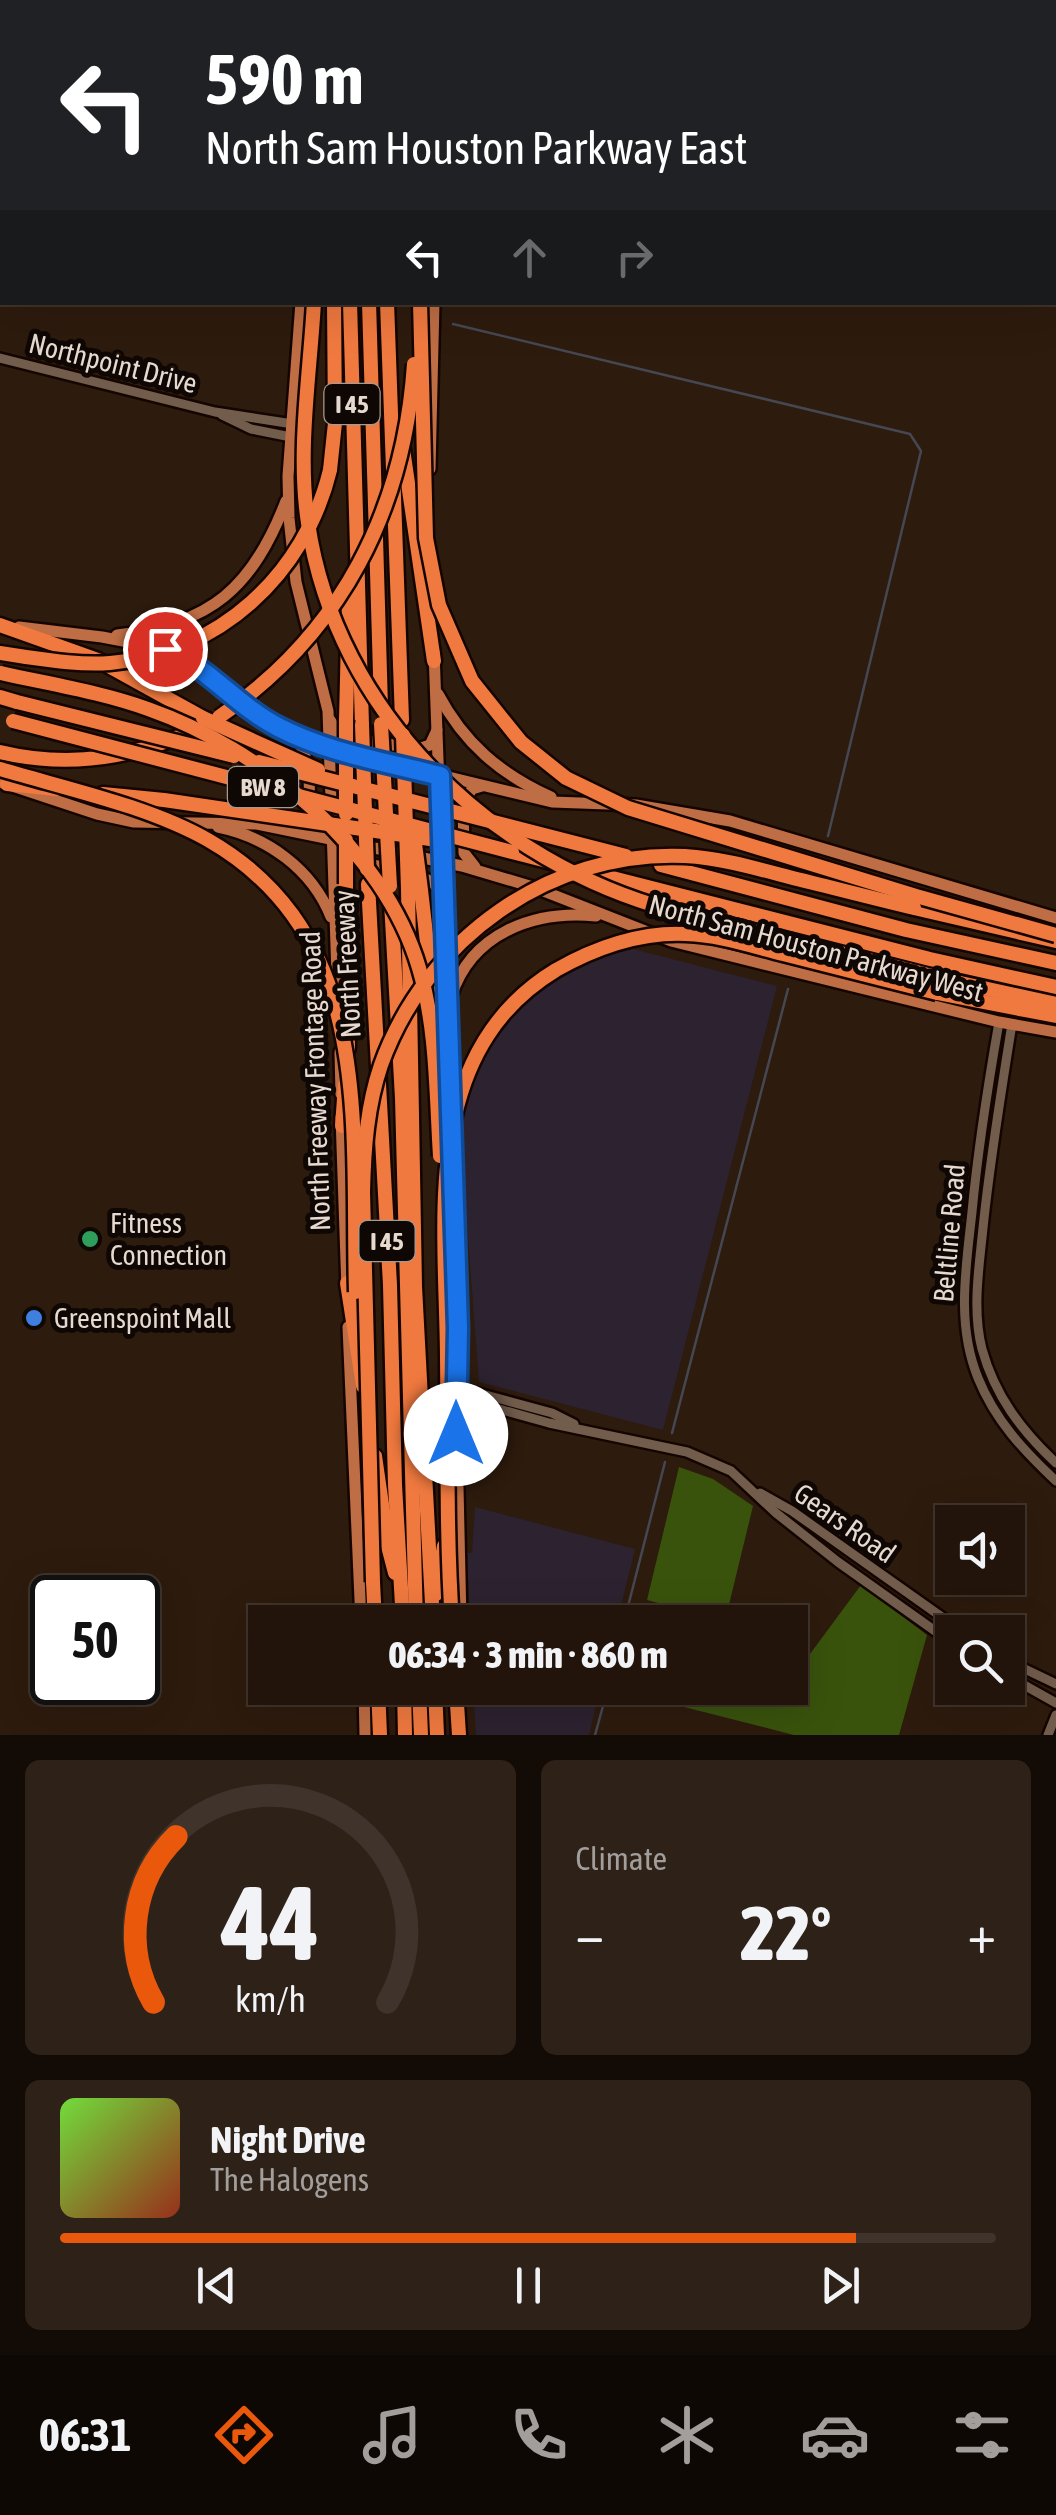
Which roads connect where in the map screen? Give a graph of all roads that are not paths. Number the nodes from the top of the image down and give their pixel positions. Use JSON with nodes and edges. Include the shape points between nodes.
{"nodes":[{"id":1,"x":301,"y":305,"type":"edge"},
{"id":2,"x":314,"y":305,"type":"edge"},
{"id":3,"x":334,"y":305,"type":"edge"},
{"id":4,"x":350,"y":305,"type":"edge"},
{"id":5,"x":369,"y":305,"type":"edge"},
{"id":6,"x":386,"y":305,"type":"edge"},
{"id":7,"x":418,"y":305,"type":"edge"},
{"id":8,"x":418,"y":305,"type":"edge"},
{"id":9,"x":434,"y":305,"type":"edge"},
{"id":10,"x":388,"y":334,"type":"junction"},
{"id":11,"x":0,"y":358,"type":"edge"},
{"id":12,"x":292,"y":431,"type":"junction"},
{"id":13,"x":288,"y":497,"type":"junction"},
{"id":14,"x":354,"y":505,"type":"junction"},
{"id":15,"x":0,"y":625,"type":"edge"},
{"id":16,"x":102,"y":637,"type":"junction"},
{"id":17,"x":0,"y":653,"type":"edge"},
{"id":18,"x":434,"y":661,"type":"junction"},
{"id":19,"x":0,"y":673,"type":"edge"},
{"id":20,"x":436,"y":689,"type":"junction"},
{"id":21,"x":0,"y":698,"type":"edge"},
{"id":22,"x":328,"y":711,"type":"junction"},
{"id":23,"x":211,"y":717,"type":"junction"},
{"id":24,"x":6,"y":720,"type":"edge"},
{"id":25,"x":438,"y":726,"type":"junction"},
{"id":26,"x":290,"y":733,"type":"junction"},
{"id":27,"x":331,"y":748,"type":"junction"},
{"id":28,"x":0,"y":752,"type":"edge"},
{"id":29,"x":0,"y":768,"type":"edge"},
{"id":30,"x":440,"y":776,"type":"junction"},
{"id":31,"x":4,"y":783,"type":"edge"},
{"id":32,"x":482,"y":786,"type":"junction"},
{"id":33,"x":399,"y":798,"type":"junction"},
{"id":34,"x":569,"y":804,"type":"junction"},
{"id":35,"x":194,"y":822,"type":"junction"},
{"id":36,"x":292,"y":831,"type":"junction"},
{"id":37,"x":334,"y":839,"type":"junction"},
{"id":38,"x":512,"y":852,"type":"junction"},
{"id":39,"x":444,"y":862,"type":"junction"},
{"id":40,"x":480,"y":870,"type":"junction"},
{"id":41,"x":340,"y":885,"type":"junction"},
{"id":42,"x":415,"y":889,"type":"junction"},
{"id":43,"x":445,"y":898,"type":"junction"},
{"id":44,"x":613,"y":918,"type":"junction"},
{"id":45,"x":1056,"y":918,"type":"edge"},
{"id":46,"x":334,"y":928,"type":"junction"},
{"id":47,"x":1056,"y":938,"type":"edge"},
{"id":48,"x":1056,"y":964,"type":"edge"},
{"id":49,"x":1056,"y":987,"type":"edge"},
{"id":50,"x":1056,"y":1004,"type":"edge"},
{"id":51,"x":449,"y":1011,"type":"junction"},
{"id":52,"x":1056,"y":1016,"type":"edge"},
{"id":53,"x":1006,"y":1023,"type":"junction"},
{"id":54,"x":1056,"y":1032,"type":"edge"},
{"id":55,"x":342,"y":1126,"type":"junction"},
{"id":56,"x":453,"y":1166,"type":"junction"},
{"id":57,"x":446,"y":1237,"type":"junction"},
{"id":58,"x":346,"y":1283,"type":"junction"},
{"id":59,"x":458,"y":1328,"type":"junction"},
{"id":60,"x":456,"y":1392,"type":"junction"},
{"id":61,"x":1056,"y":1463,"type":"edge"},
{"id":62,"x":1056,"y":1481,"type":"edge"},
{"id":63,"x":749,"y":1486,"type":"junction"},
{"id":64,"x":846,"y":1550,"type":"junction"},
{"id":65,"x":838,"y":1562,"type":"junction"},
{"id":66,"x":373,"y":1582,"type":"junction"},
{"id":67,"x":403,"y":1598,"type":"junction"},
{"id":68,"x":360,"y":1605,"type":"edge"},
{"id":69,"x":374,"y":1605,"type":"edge"},
{"id":70,"x":403,"y":1605,"type":"edge"},
{"id":71,"x":416,"y":1605,"type":"edge"},
{"id":72,"x":432,"y":1605,"type":"edge"},
{"id":73,"x":435,"y":1605,"type":"edge"},
{"id":74,"x":452,"y":1605,"type":"edge"},
{"id":75,"x":461,"y":1605,"type":"edge"},
{"id":76,"x":938,"y":1615,"type":"edge"},
{"id":77,"x":935,"y":1631,"type":"edge"},
{"id":78,"x":1025,"y":1669,"type":"edge"},
{"id":79,"x":1056,"y":1684,"type":"edge"},
{"id":80,"x":1025,"y":1686,"type":"edge"},
{"id":81,"x":1056,"y":1703,"type":"edge"},
{"id":82,"x":364,"y":1705,"type":"edge"},
{"id":83,"x":379,"y":1705,"type":"edge"},
{"id":84,"x":405,"y":1705,"type":"edge"},
{"id":85,"x":420,"y":1705,"type":"edge"},
{"id":86,"x":436,"y":1705,"type":"edge"},
{"id":87,"x":460,"y":1705,"type":"edge"},
{"id":88,"x":1056,"y":1715,"type":"edge"},
{"id":89,"x":365,"y":1735,"type":"edge"},
{"id":90,"x":380,"y":1735,"type":"edge"},
{"id":91,"x":406,"y":1735,"type":"edge"},
{"id":92,"x":421,"y":1735,"type":"edge"},
{"id":93,"x":437,"y":1735,"type":"edge"},
{"id":94,"x":461,"y":1735,"type":"edge"},
{"id":95,"x":1048,"y":1735,"type":"edge"}],
"edges":[{"from":1,"to":12,"type":"main road","name":"North Freeway Frontage Road"},
{"from":2,"to":50,"type":"highway","bridge":true,"via":[[305,477],[315,564],[333,619],[370,690],[458,795],[544,858],[637,901]]},
{"from":3,"to":17,"type":"highway","bridge":true,"via":[[330,470],[317,512],[268,589],[222,625],[167,652],[84,664]]},
{"from":4,"to":14,"type":"highway","name":"North Freeway","number":"I 45"},
{"from":5,"to":71,"type":"highway","name":"North Freeway","number":"I 45","bridge":true},
{"from":6,"to":10,"type":"highway","number":"I 45"},
{"from":7,"to":23,"type":"highway","bridge":true,"via":[[406,439],[368,548],[308,638],[264,682]]},
{"from":8,"to":47,"type":"highway","bridge":true,"via":[[426,538],[438,605],[472,682],[520,742],[566,778],[628,808]]},
{"from":9,"to":18,"type":"main road"},
{"from":10,"to":18,"type":"highway"},
{"from":10,"to":42,"type":"highway","number":"I 45","bridge":true,"via":[[404,775]]},
{"from":11,"to":12,"type":"street","name":"Northpoint Drive"},
{"from":12,"to":13,"type":"main road","name":"North Freeway Frontage Road"},
{"from":13,"to":16,"type":"main road","via":[[262,556],[222,598],[157,629]]},
{"from":13,"to":22,"type":"main road","name":"North Freeway Frontage Road","via":[[296,582]]},
{"from":14,"to":41,"type":"highway","bridge":true},
{"from":14,"to":67,"type":"highway","name":"North Freeway","number":"I 45","bridge":true},
{"from":15,"to":16,"type":"main road"},
{"from":15,"to":23,"type":"highway","via":[[98,660]]},
{"from":16,"to":26,"type":"main road","via":[[179,655]]},
{"from":18,"to":20,"type":"main road"},
{"from":19,"to":57,"type":"highway","bridge":true,"via":[[131,704],[206,734],[278,780],[354,855],[406,935],[426,995]]},
{"from":20,"to":25,"type":"main road"},
{"from":20,"to":34,"type":"main road","via":[[484,756]]},
{"from":21,"to":33,"type":"highway","number":"BW 8","bridge":true},
{"from":22,"to":25,"type":"main road","via":[[345,736],[418,749],[430,745]]},
{"from":22,"to":27,"type":"main road","name":"North Freeway Frontage Road"},
{"from":23,"to":28,"type":"highway","via":[[170,740],[102,759],[50,761]]},
{"from":23,"to":33,"type":"highway","bridge":true,"via":[[275,752]]},
{"from":24,"to":38,"type":"highway","number":"BW 8","bridge":true},
{"from":25,"to":30,"type":"main road"},
{"from":26,"to":27,"type":"main road"},
{"from":26,"to":36,"type":"main road","via":[[308,757],[307,817]]},
{"from":27,"to":30,"type":"main road"},
{"from":27,"to":37,"type":"main road","name":"North Freeway Frontage Road"},
{"from":29,"to":66,"type":"highway","bridge":true,"via":[[208,840],[282,903],[326,975],[349,1067],[358,1393]]},
{"from":30,"to":32,"type":"main road"},
{"from":30,"to":39,"type":"main road"},
{"from":31,"to":35,"type":"main road","name":"North Sam Houston Parkway West","via":[[134,822]]},
{"from":31,"to":38,"type":"highway","bridge":true},
{"from":32,"to":34,"type":"main road"},
{"from":32,"to":40,"type":"main road","via":[[464,803],[464,853]]},
{"from":33,"to":48,"type":"highway","name":"North Sam Houston Parkway West","number":"BW 8","bridge":true},
{"from":34,"to":45,"type":"main road","via":[[636,805],[730,821]]},
{"from":35,"to":36,"type":"main road","name":"North Sam Houston Parkway West"},
{"from":35,"to":46,"type":"main road","via":[[228,829],[280,854],[317,889]]},
{"from":36,"to":37,"type":"main road","name":"North Sam Houston Parkway West"},
{"from":37,"to":39,"type":"main road","name":"North Sam Houston Parkway West"},
{"from":37,"to":41,"type":"main road","name":"North Freeway Frontage Road"},
{"from":38,"to":49,"type":"highway","name":"North Sam Houston Parkway West","number":"BW 8","bridge":true},
{"from":39,"to":40,"type":"main road","name":"North Sam Houston Parkway West"},
{"from":39,"to":43,"type":"main road"},
{"from":40,"to":44,"type":"main road","name":"North Sam Houston Parkway West"},
{"from":41,"to":43,"type":"main road","via":[[337,877],[350,865],[364,864],[432,881]]},
{"from":41,"to":46,"type":"main road","name":"North Freeway Frontage Road"},
{"from":41,"to":55,"type":"highway","via":[[348,1053]]},
{"from":42,"to":56,"type":"highway"},
{"from":42,"to":72,"type":"highway","number":"I 45","via":[[415,1287]]},
{"from":43,"to":51,"type":"main road"},
{"from":44,"to":51,"type":"main road","via":[[558,915],[506,930],[469,960]]},
{"from":44,"to":53,"type":"main road","name":"North Sam Houston Parkway West","via":[[671,940]]},
{"from":46,"to":55,"type":"main road","name":"North Freeway Frontage Road"},
{"from":47,"to":66,"type":"highway","bridge":true,"via":[[682,856],[623,860],[572,873],[517,899],[468,934],[427,980],[393,1036],[366,1132]]},
{"from":51,"to":56,"type":"main road"},
{"from":52,"to":57,"type":"highway","bridge":true,"via":[[708,936],[663,935],[606,947],[545,977],[481,1044],[452,1119]]},
{"from":53,"to":54,"type":"main road","name":"North Sam Houston Parkway West"},
{"from":53,"to":61,"type":"street","name":"Beltline Road","via":[[978,1329],[1007,1408]]},
{"from":53,"to":62,"type":"street","name":"Beltline Road","via":[[974,1183],[965,1330],[976,1375],[997,1416]]},
{"from":55,"to":58,"type":"main road","name":"North Freeway Frontage Road"},
{"from":56,"to":59,"type":"main road"},
{"from":57,"to":74,"type":"highway","bridge":true},
{"from":58,"to":67,"type":"highway","via":[[388,1546]]},
{"from":58,"to":68,"type":"main road","name":"North Freeway Frontage Road"},
{"from":59,"to":60,"type":"main road"},
{"from":59,"to":73,"type":"highway"},
{"from":60,"to":63,"type":"street","name":"Gears Road","via":[[549,1422],[687,1452]]},
{"from":60,"to":75,"type":"main road"},
{"from":63,"to":64,"type":"street","name":"Gears Road"},
{"from":63,"to":65,"type":"street","name":"Gears Road"},
{"from":64,"to":65,"type":"street"},
{"from":64,"to":76,"type":"street","name":"Gears Road"},
{"from":65,"to":77,"type":"street","name":"Gears Road"},
{"from":66,"to":69,"type":"highway"},
{"from":67,"to":70,"type":"highway","name":"North Freeway","number":"I 45"},
{"from":78,"to":79,"type":"street"},
{"from":80,"to":81,"type":"street"},
{"from":82,"to":89,"type":"main road"},
{"from":83,"to":90,"type":"highway"},
{"from":84,"to":91,"type":"highway"},
{"from":85,"to":92,"type":"highway"},
{"from":86,"to":93,"type":"highway"},
{"from":87,"to":94,"type":"highway"},
{"from":88,"to":95,"type":"street"}]}
